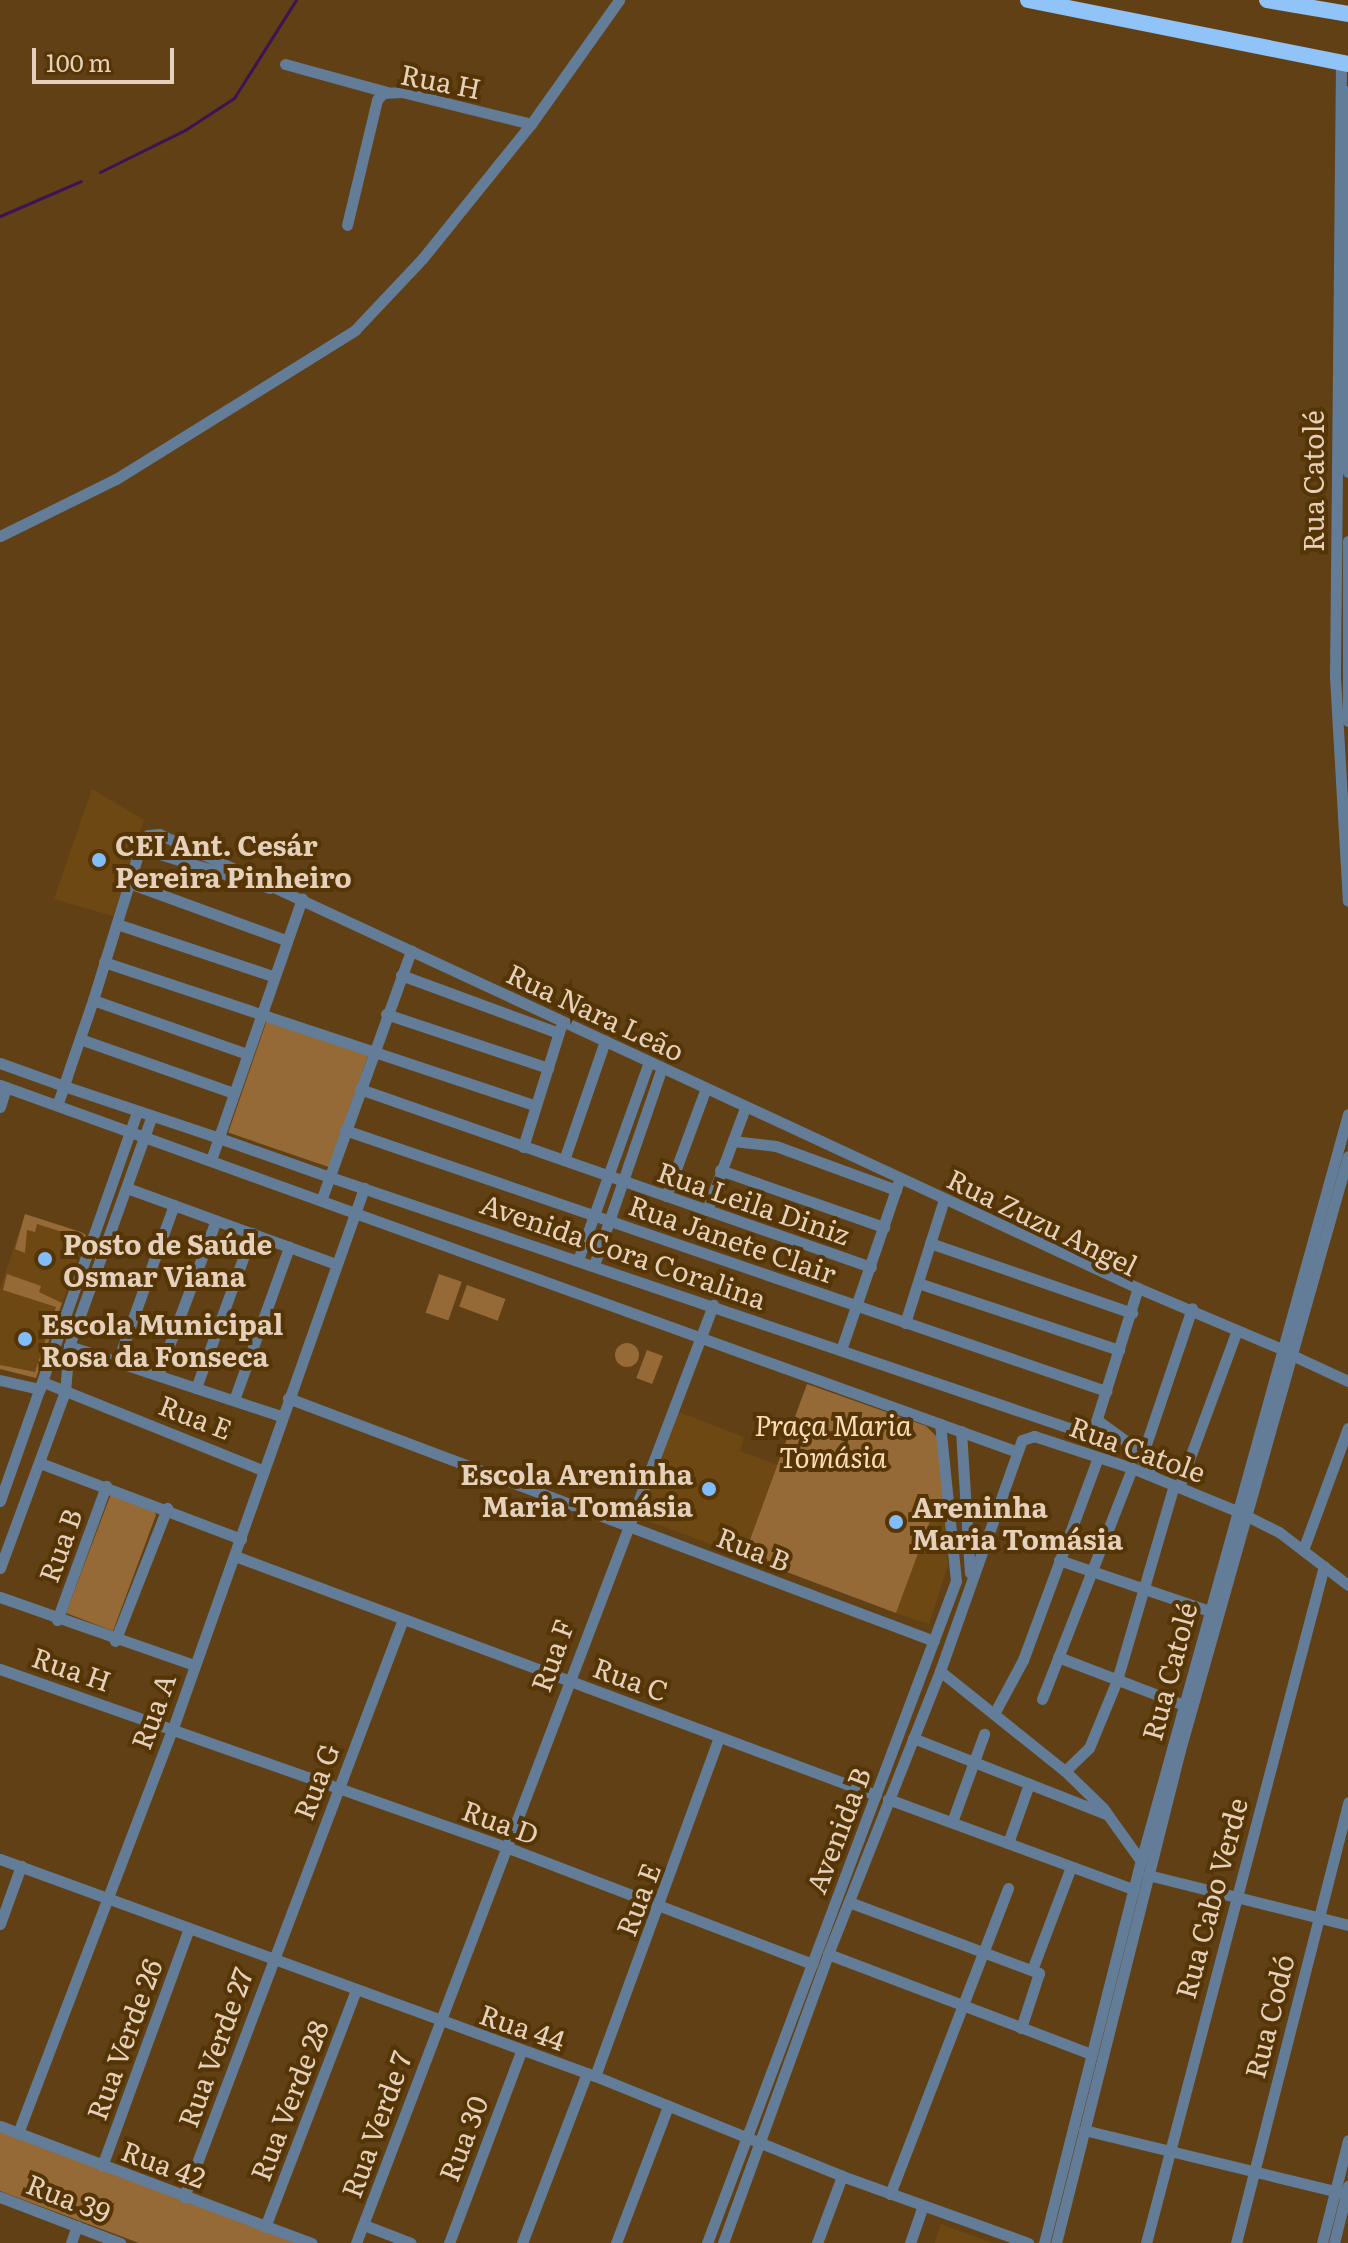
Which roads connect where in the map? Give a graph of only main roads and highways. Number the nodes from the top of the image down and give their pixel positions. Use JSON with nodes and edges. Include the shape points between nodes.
{"nodes":[{"id":1,"x":1028,"y":0,"type":"edge"},
{"id":2,"x":1267,"y":0,"type":"edge"},
{"id":3,"x":1338,"y":9,"type":"edge"},
{"id":4,"x":1345,"y":63,"type":"edge"}],
"edges":[{"from":1,"to":4,"type":"highway"},
{"from":2,"to":3,"type":"highway"}]}
